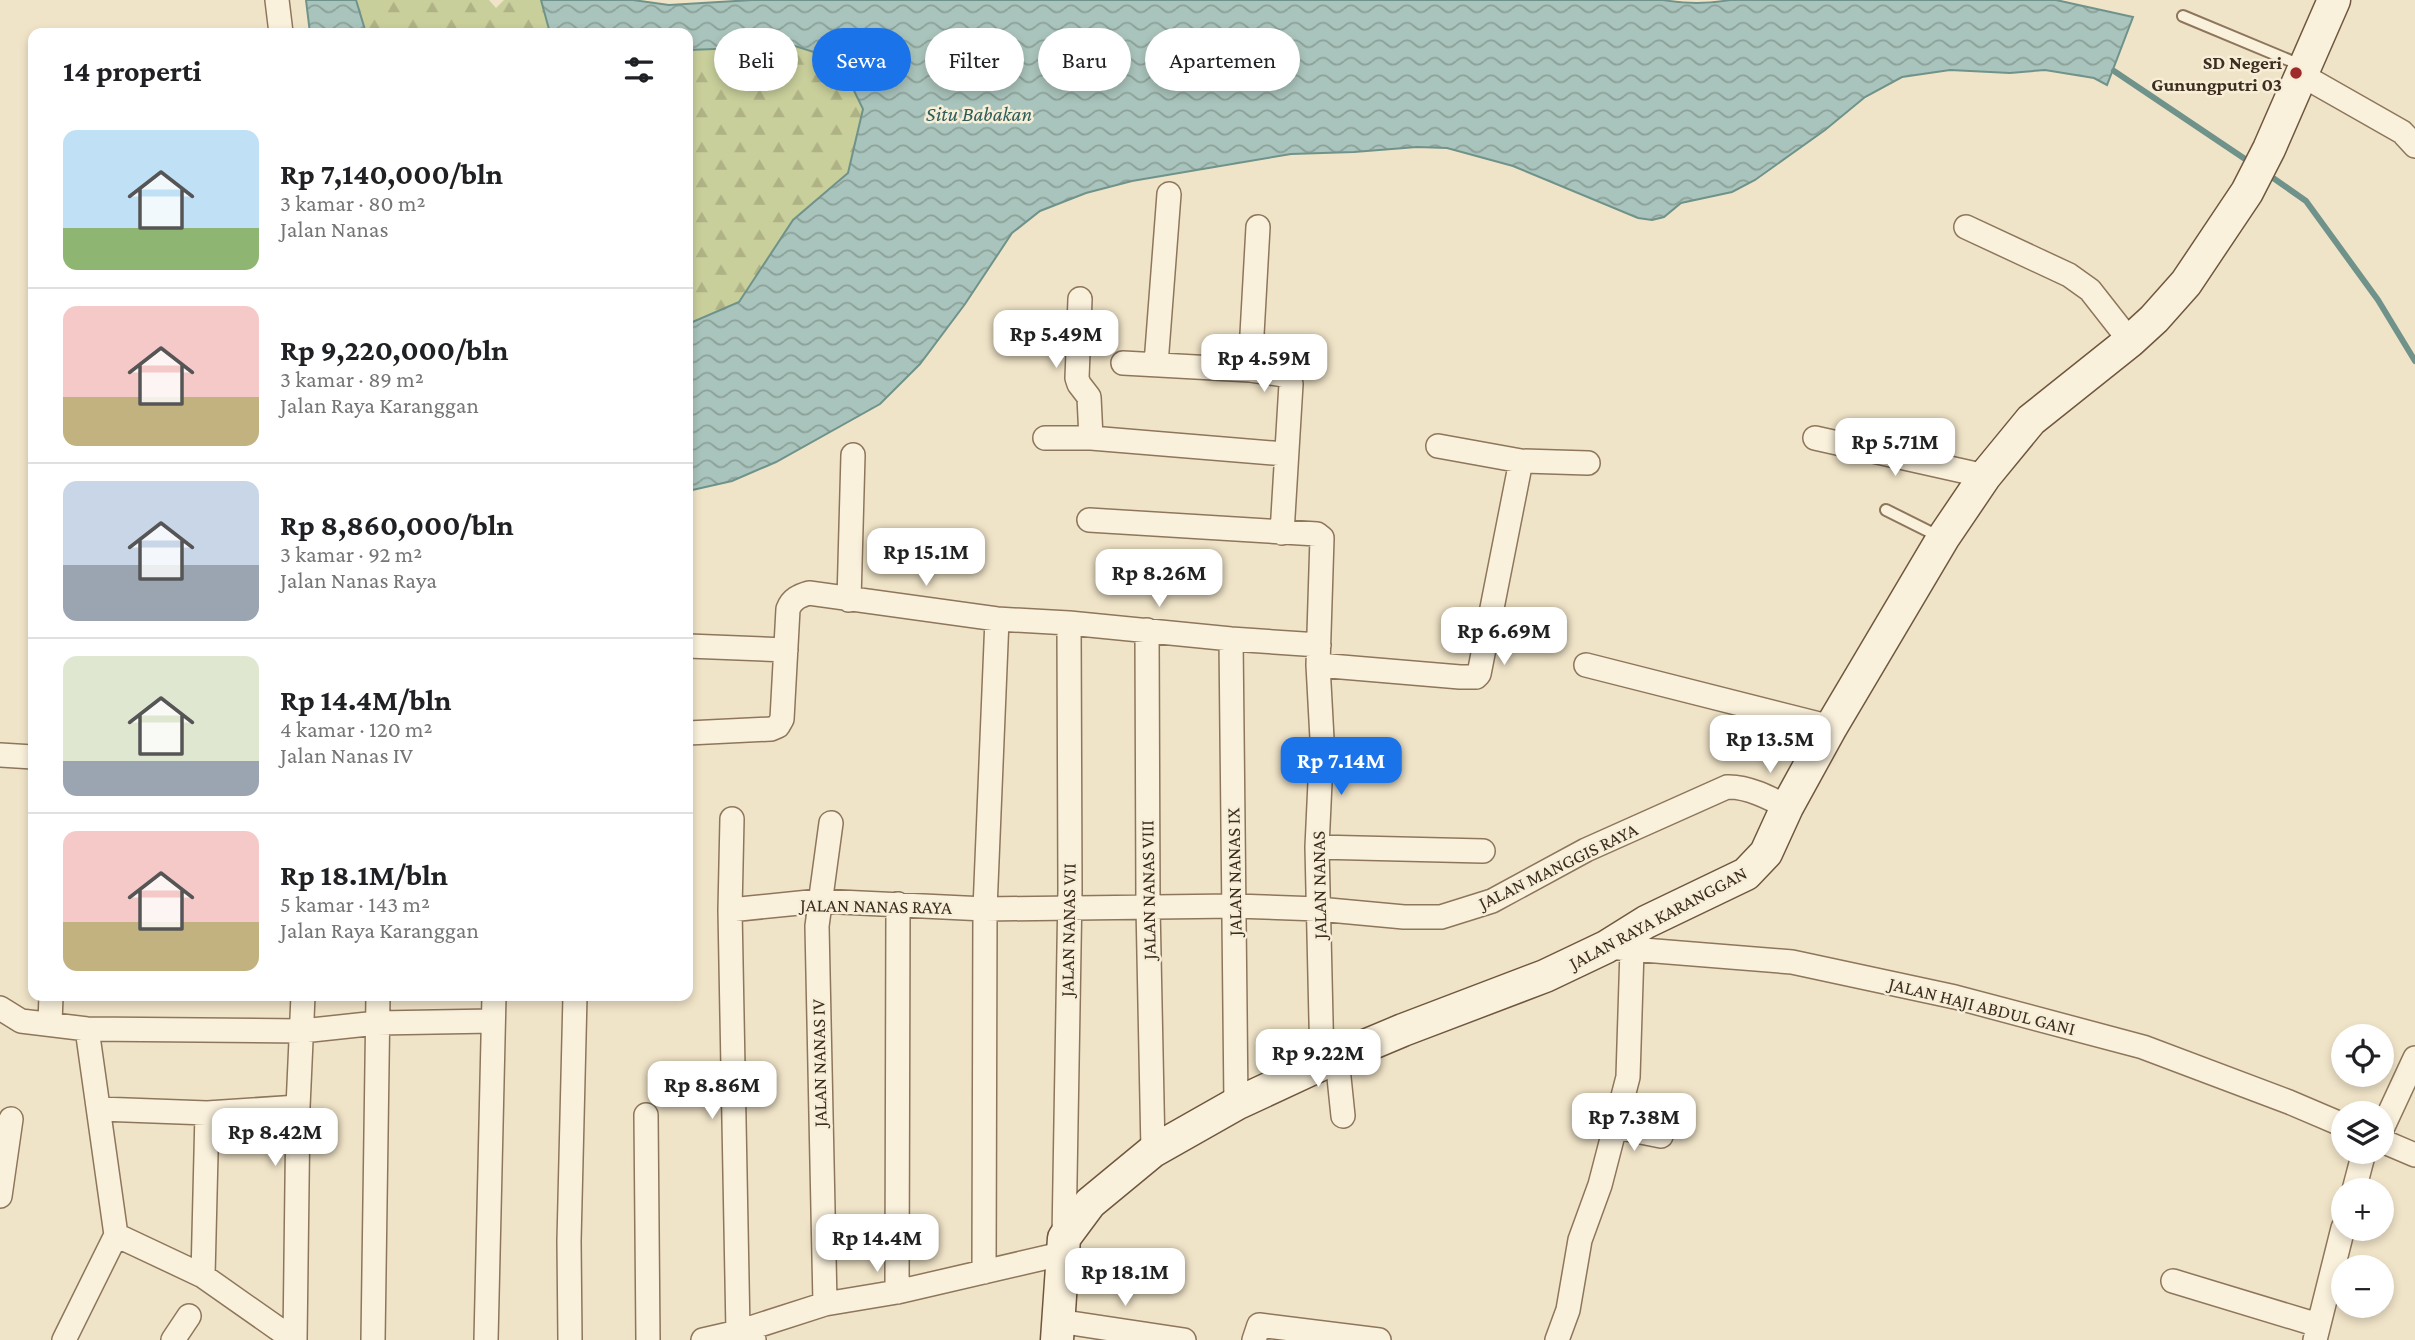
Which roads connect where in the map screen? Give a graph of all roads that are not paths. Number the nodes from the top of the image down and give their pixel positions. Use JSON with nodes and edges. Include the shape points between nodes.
{"nodes":[{"id":1,"x":277,"y":0,"type":"edge"},
{"id":2,"x":2334,"y":0,"type":"edge"},
{"id":3,"x":2183,"y":16,"type":"dead end"},
{"id":4,"x":280,"y":28,"type":"edge"},
{"id":5,"x":2302,"y":70,"type":"junction"},
{"id":6,"x":2415,"y":146,"type":"edge"},
{"id":7,"x":1169,"y":194,"type":"dead end"},
{"id":8,"x":1258,"y":227,"type":"dead end"},
{"id":9,"x":1966,"y":227,"type":"dead end"},
{"id":10,"x":1080,"y":299,"type":"dead end"},
{"id":11,"x":2130,"y":341,"type":"junction"},
{"id":12,"x":1123,"y":362,"type":"dead end"},
{"id":13,"x":1156,"y":364,"type":"junction"},
{"id":14,"x":1250,"y":370,"type":"junction"},
{"id":15,"x":1045,"y":438,"type":"dead end"},
{"id":16,"x":1091,"y":438,"type":"junction"},
{"id":17,"x":1815,"y":438,"type":"dead end"},
{"id":18,"x":1438,"y":446,"type":"dead end"},
{"id":19,"x":1285,"y":454,"type":"junction"},
{"id":20,"x":853,"y":455,"type":"dead end"},
{"id":21,"x":1521,"y":461,"type":"junction"},
{"id":22,"x":1588,"y":463,"type":"dead end"},
{"id":23,"x":1985,"y":476,"type":"junction"},
{"id":24,"x":1885,"y":510,"type":"dead end"},
{"id":25,"x":1089,"y":520,"type":"dead end"},
{"id":26,"x":1282,"y":533,"type":"junction"},
{"id":27,"x":1942,"y":538,"type":"junction"},
{"id":28,"x":849,"y":600,"type":"junction"},
{"id":29,"x":997,"y":620,"type":"junction"},
{"id":30,"x":1069,"y":623,"type":"junction"},
{"id":31,"x":1147,"y":630,"type":"junction"},
{"id":32,"x":1231,"y":639,"type":"junction"},
{"id":33,"x":693,"y":646,"type":"edge"},
{"id":34,"x":786,"y":650,"type":"junction"},
{"id":35,"x":1319,"y":655,"type":"junction"},
{"id":36,"x":1586,"y":665,"type":"dead end"},
{"id":37,"x":1831,"y":727,"type":"junction"},
{"id":38,"x":693,"y":733,"type":"edge"},
{"id":39,"x":0,"y":755,"type":"edge"},
{"id":40,"x":28,"y":757,"type":"edge"},
{"id":41,"x":1787,"y":807,"type":"junction"},
{"id":42,"x":732,"y":819,"type":"dead end"},
{"id":43,"x":831,"y":823,"type":"dead end"},
{"id":44,"x":1317,"y":848,"type":"junction"},
{"id":45,"x":1483,"y":851,"type":"dead end"},
{"id":46,"x":819,"y":901,"type":"junction"},
{"id":47,"x":898,"y":904,"type":"junction"},
{"id":48,"x":1148,"y":906,"type":"junction"},
{"id":49,"x":1235,"y":906,"type":"junction"},
{"id":50,"x":1069,"y":908,"type":"junction"},
{"id":51,"x":985,"y":909,"type":"junction"},
{"id":52,"x":1318,"y":909,"type":"junction"},
{"id":53,"x":730,"y":910,"type":"junction"},
{"id":54,"x":1619,"y":948,"type":"junction"},
{"id":55,"x":51,"y":1001,"type":"edge"},
{"id":56,"x":303,"y":1001,"type":"edge"},
{"id":57,"x":378,"y":1001,"type":"edge"},
{"id":58,"x":494,"y":1001,"type":"edge"},
{"id":59,"x":575,"y":1001,"type":"edge"},
{"id":60,"x":0,"y":1008,"type":"edge"},
{"id":61,"x":493,"y":1021,"type":"junction"},
{"id":62,"x":50,"y":1023,"type":"junction"},
{"id":63,"x":377,"y":1023,"type":"junction"},
{"id":64,"x":87,"y":1029,"type":"junction"},
{"id":65,"x":302,"y":1031,"type":"junction"},
{"id":66,"x":2415,"y":1058,"type":"edge"},
{"id":67,"x":1329,"y":1061,"type":"junction"},
{"id":68,"x":2394,"y":1103,"type":"edge"},
{"id":69,"x":1236,"y":1104,"type":"junction"},
{"id":70,"x":298,"y":1107,"type":"junction"},
{"id":71,"x":100,"y":1109,"type":"junction"},
{"id":72,"x":207,"y":1113,"type":"junction"},
{"id":73,"x":646,"y":1115,"type":"dead end"},
{"id":74,"x":1343,"y":1116,"type":"dead end"},
{"id":75,"x":11,"y":1119,"type":"dead end"},
{"id":76,"x":2331,"y":1120,"type":"edge"},
{"id":77,"x":1616,"y":1127,"type":"junction"},
{"id":78,"x":1661,"y":1136,"type":"dead end"},
{"id":79,"x":2394,"y":1146,"type":"edge"},
{"id":80,"x":1153,"y":1151,"type":"junction"},
{"id":81,"x":2415,"y":1156,"type":"edge"},
{"id":82,"x":0,"y":1196,"type":"edge"},
{"id":83,"x":116,"y":1235,"type":"junction"},
{"id":84,"x":2340,"y":1241,"type":"edge"},
{"id":85,"x":1062,"y":1246,"type":"junction"},
{"id":86,"x":984,"y":1272,"type":"junction"},
{"id":87,"x":203,"y":1276,"type":"junction"},
{"id":88,"x":2173,"y":1281,"type":"dead end"},
{"id":89,"x":897,"y":1293,"type":"junction"},
{"id":90,"x":825,"y":1304,"type":"junction"},
{"id":91,"x":189,"y":1315,"type":"dead end"},
{"id":92,"x":1058,"y":1330,"type":"edge"},
{"id":93,"x":2316,"y":1333,"type":"edge"},
{"id":94,"x":746,"y":1336,"type":"edge"},
{"id":95,"x":1170,"y":1339,"type":"edge"},
{"id":96,"x":64,"y":1340,"type":"edge"},
{"id":97,"x":173,"y":1340,"type":"edge"},
{"id":98,"x":294,"y":1340,"type":"edge"},
{"id":99,"x":373,"y":1340,"type":"edge"},
{"id":100,"x":486,"y":1340,"type":"edge"},
{"id":101,"x":570,"y":1340,"type":"edge"},
{"id":102,"x":649,"y":1340,"type":"edge"},
{"id":103,"x":703,"y":1340,"type":"edge"},
{"id":104,"x":1254,"y":1340,"type":"edge"},
{"id":105,"x":1379,"y":1340,"type":"edge"},
{"id":106,"x":1557,"y":1340,"type":"edge"}],
"edges":[{"from":1,"to":4,"type":"street"},
{"from":2,"to":5,"type":"street","name":"JALAN RAYA KARANGGAN"},
{"from":3,"to":5,"type":"lane"},
{"from":5,"to":6,"type":"street","via":[[2402,132]]},
{"from":5,"to":11,"type":"street","name":"JALAN RAYA KARANGGAN","via":[[2247,192],[2186,283]]},
{"from":7,"to":13,"type":"street"},
{"from":8,"to":14,"type":"street"},
{"from":9,"to":11,"type":"street","via":[[2069,275],[2090,290]]},
{"from":10,"to":16,"type":"street","via":[[1077,377],[1089,397]]},
{"from":11,"to":23,"type":"street","name":"JALAN RAYA KARANGGAN","via":[[2031,420]]},
{"from":12,"to":13,"type":"street"},
{"from":13,"to":14,"type":"street"},
{"from":14,"to":19,"type":"street","via":[[1289,378]]},
{"from":15,"to":16,"type":"street"},
{"from":16,"to":19,"type":"street"},
{"from":17,"to":23,"type":"street"},
{"from":18,"to":21,"type":"street"},
{"from":19,"to":26,"type":"street"},
{"from":20,"to":28,"type":"street"},
{"from":21,"to":22,"type":"street"},
{"from":21,"to":35,"type":"street","via":[[1476,677]]},
{"from":23,"to":27,"type":"street","name":"JALAN RAYA KARANGGAN"},
{"from":24,"to":27,"type":"lane"},
{"from":25,"to":26,"type":"street"},
{"from":26,"to":35,"type":"street","name":"JALAN NANAS","via":[[1322,538]]},
{"from":27,"to":37,"type":"street","name":"JALAN RAYA KARANGGAN"},
{"from":28,"to":29,"type":"street"},
{"from":28,"to":34,"type":"street","via":[[809,593],[796,598],[788,609]]},
{"from":29,"to":30,"type":"street"},
{"from":29,"to":51,"type":"street"},
{"from":30,"to":31,"type":"street"},
{"from":30,"to":50,"type":"street","name":"JALAN NANAS VII"},
{"from":31,"to":32,"type":"street"},
{"from":31,"to":48,"type":"street","name":"JALAN NANAS VIII"},
{"from":32,"to":35,"type":"street"},
{"from":32,"to":49,"type":"street","name":"JALAN NANAS IX"},
{"from":33,"to":34,"type":"street"},
{"from":34,"to":38,"type":"street","via":[[778,726]]},
{"from":35,"to":44,"type":"street","name":"JALAN NANAS","via":[[1322,739]]},
{"from":36,"to":37,"type":"street"},
{"from":37,"to":41,"type":"street","name":"JALAN RAYA KARANGGAN"},
{"from":39,"to":40,"type":"street"},
{"from":41,"to":52,"type":"street","name":"JALAN MANGGIS RAYA","via":[[1727,787],[1586,849],[1492,901],[1441,917]]},
{"from":41,"to":54,"type":"street","name":"JALAN RAYA KARANGGAN","via":[[1766,853],[1746,874],[1646,922]]},
{"from":42,"to":53,"type":"street"},
{"from":43,"to":46,"type":"street","name":"JALAN NANAS IV"},
{"from":44,"to":45,"type":"street"},
{"from":44,"to":52,"type":"street","name":"JALAN NANAS"},
{"from":46,"to":47,"type":"street","name":"JALAN NANAS RAYA"},
{"from":46,"to":53,"type":"street","name":"JALAN NANAS RAYA"},
{"from":46,"to":90,"type":"street","name":"JALAN NANAS IV"},
{"from":47,"to":51,"type":"street","name":"JALAN NANAS RAYA"},
{"from":47,"to":89,"type":"street"},
{"from":48,"to":49,"type":"street","name":"JALAN NANAS RAYA"},
{"from":48,"to":50,"type":"street","name":"JALAN NANAS RAYA"},
{"from":48,"to":80,"type":"street","name":"JALAN NANAS VIII"},
{"from":49,"to":52,"type":"street","name":"JALAN NANAS RAYA"},
{"from":49,"to":69,"type":"street","name":"JALAN NANAS IX"},
{"from":50,"to":51,"type":"street","name":"JALAN NANAS RAYA"},
{"from":50,"to":85,"type":"street","name":"JALAN NANAS VII"},
{"from":51,"to":86,"type":"street"},
{"from":52,"to":67,"type":"street","name":"JALAN NANAS"},
{"from":53,"to":94,"type":"street"},
{"from":54,"to":67,"type":"street","name":"JALAN RAYA KARANGGAN"},
{"from":54,"to":76,"type":"street","name":"JALAN HAJI ABDUL GANI","via":[[1793,962],[1955,996],[2143,1047]]},
{"from":54,"to":77,"type":"street","via":[[1628,1077]]},
{"from":55,"to":62,"type":"street"},
{"from":56,"to":65,"type":"street"},
{"from":57,"to":63,"type":"street"},
{"from":58,"to":61,"type":"street"},
{"from":59,"to":101,"type":"street"},
{"from":60,"to":62,"type":"street","via":[[21,1021]]},
{"from":61,"to":63,"type":"street"},
{"from":61,"to":100,"type":"street"},
{"from":62,"to":64,"type":"street"},
{"from":63,"to":65,"type":"street"},
{"from":63,"to":99,"type":"street"},
{"from":64,"to":65,"type":"street"},
{"from":64,"to":71,"type":"street"},
{"from":65,"to":70,"type":"street"},
{"from":66,"to":68,"type":"street"},
{"from":67,"to":69,"type":"street","name":"JALAN RAYA KARANGGAN"},
{"from":67,"to":74,"type":"street","name":"JALAN NANAS"},
{"from":69,"to":80,"type":"street","name":"JALAN RAYA KARANGGAN"},
{"from":70,"to":72,"type":"street"},
{"from":70,"to":98,"type":"street"},
{"from":71,"to":72,"type":"street"},
{"from":71,"to":83,"type":"street"},
{"from":72,"to":87,"type":"street"},
{"from":73,"to":102,"type":"street"},
{"from":75,"to":82,"type":"street"},
{"from":77,"to":78,"type":"street"},
{"from":77,"to":106,"type":"street","via":[[1580,1240],[1568,1310]]},
{"from":79,"to":81,"type":"street"},
{"from":80,"to":85,"type":"street","name":"JALAN RAYA KARANGGAN","via":[[1090,1203]]},
{"from":83,"to":87,"type":"street"},
{"from":83,"to":96,"type":"street"},
{"from":84,"to":93,"type":"street"},
{"from":85,"to":86,"type":"street"},
{"from":85,"to":92,"type":"street"},
{"from":86,"to":89,"type":"street"},
{"from":87,"to":98,"type":"street"},
{"from":88,"to":93,"type":"street"},
{"from":89,"to":90,"type":"street"},
{"from":90,"to":94,"type":"street"},
{"from":91,"to":97,"type":"street"},
{"from":92,"to":95,"type":"street"},
{"from":94,"to":103,"type":"street"},
{"from":104,"to":105,"type":"street","via":[[1259,1325]]}]}
